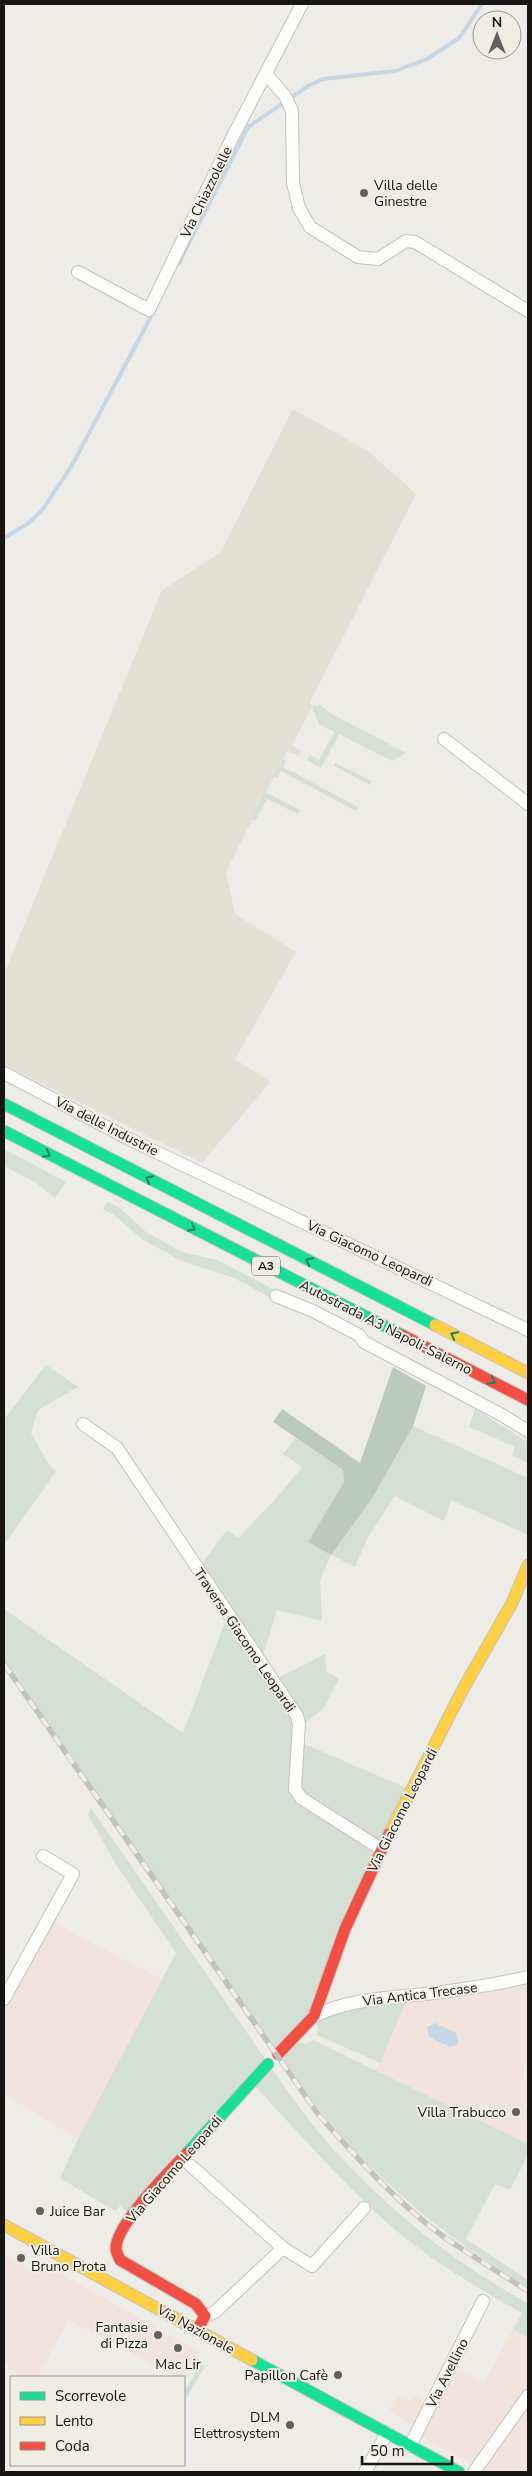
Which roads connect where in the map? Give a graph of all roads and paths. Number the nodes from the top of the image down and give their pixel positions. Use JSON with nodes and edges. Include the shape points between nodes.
{"nodes":[{"id":1,"x":302,"y":4,"type":"edge"},
{"id":2,"x":266,"y":74,"type":"junction"},
{"id":3,"x":78,"y":272,"type":"dead end"},
{"id":4,"x":528,"y":311,"type":"edge"},
{"id":5,"x":444,"y":739,"type":"dead end"},
{"id":6,"x":528,"y":804,"type":"edge"},
{"id":7,"x":4,"y":1073,"type":"edge"},
{"id":8,"x":4,"y":1104,"type":"edge"},
{"id":9,"x":4,"y":1132,"type":"edge"},
{"id":10,"x":211,"y":1178,"type":"joint"},
{"id":11,"x":276,"y":1296,"type":"dead end"},
{"id":12,"x":528,"y":1330,"type":"edge"},
{"id":13,"x":528,"y":1373,"type":"edge"},
{"id":14,"x":528,"y":1400,"type":"edge"},
{"id":15,"x":84,"y":1424,"type":"dead end"},
{"id":16,"x":528,"y":1431,"type":"edge"},
{"id":17,"x":528,"y":1565,"type":"edge"},
{"id":18,"x":381,"y":1849,"type":"junction"},
{"id":19,"x":43,"y":1856,"type":"dead end"},
{"id":20,"x":528,"y":1977,"type":"edge"},
{"id":21,"x":4,"y":1999,"type":"edge"},
{"id":22,"x":314,"y":2016,"type":"junction"},
{"id":23,"x":278,"y":2054,"type":"dead end"},
{"id":24,"x":268,"y":2064,"type":"dead end"},
{"id":25,"x":190,"y":2165,"type":"dead end"},
{"id":26,"x":364,"y":2208,"type":"dead end"},
{"id":27,"x":6,"y":2231,"type":"edge"},
{"id":28,"x":283,"y":2248,"type":"junction"},
{"id":29,"x":483,"y":2301,"type":"dead end"},
{"id":30,"x":204,"y":2316,"type":"junction"},
{"id":31,"x":197,"y":2330,"type":"junction"},
{"id":32,"x":528,"y":2396,"type":"edge"},
{"id":33,"x":387,"y":2433,"type":"junction"},
{"id":34,"x":410,"y":2446,"type":"junction"},
{"id":35,"x":365,"y":2472,"type":"edge"},
{"id":36,"x":458,"y":2472,"type":"edge"},
{"id":37,"x":474,"y":2472,"type":"edge"}],
"edges":[{"from":1,"to":2,"type":"street","name":"Via Chiazzolelle"},
{"from":2,"to":3,"type":"street","name":"Via Chiazzolelle","via":[[148,310]]},
{"from":2,"to":4,"type":"street","via":[[287,99],[292,119],[293,183],[299,208],[310,227],[358,257],[378,259],[406,241],[415,242]]},
{"from":5,"to":6,"type":"street"},
{"from":7,"to":10,"type":"street","name":"Via delle Industrie"},
{"from":13,"to":8,"type":"main road","name":"Autostrada A3 Napoli-Salerno","number":"A3","one_way":true},
{"from":9,"to":14,"type":"main road","name":"Autostrada A3 Napoli-Salerno","number":"A3","one_way":true},
{"from":10,"to":12,"type":"street","name":"Via Giacomo Leopardi"},
{"from":11,"to":16,"type":"street","via":[[359,1335],[364,1342]]},
{"from":15,"to":18,"type":"street","name":"Traversa Giacomo Leopardi","via":[[116,1448],[297,1716],[295,1789],[301,1798]]},
{"from":17,"to":18,"type":"main road","name":"Via Giacomo Leopardi","via":[[512,1603],[462,1689]]},
{"from":18,"to":22,"type":"main road","name":"Via Giacomo Leopardi","via":[[345,1930]]},
{"from":19,"to":21,"type":"street","via":[[73,1874]]},
{"from":20,"to":22,"type":"street","name":"Via Antica Trecase","via":[[475,1988],[363,2001],[332,2007]]},
{"from":22,"to":23,"type":"main road","name":"Via Giacomo Leopardi"},
{"from":24,"to":30,"type":"main road","name":"Via Giacomo Leopardi","via":[[143,2201],[120,2232],[116,2249],[120,2260],[196,2304]]},
{"from":25,"to":28,"type":"street"},
{"from":26,"to":28,"type":"street","via":[[312,2266]]},
{"from":27,"to":31,"type":"main road","name":"Via Nazionale"},
{"from":28,"to":30,"type":"street","via":[[215,2312]]},
{"from":29,"to":34,"type":"street","name":"Via Avellino"},
{"from":30,"to":31,"type":"main road"},
{"from":31,"to":33,"type":"main road","name":"Via Nazionale"},
{"from":32,"to":37,"type":"street"},
{"from":33,"to":34,"type":"main road","name":"Via Nazionale"},
{"from":33,"to":35,"type":"street"},
{"from":34,"to":36,"type":"main road","name":"Via Nazionale"}]}
